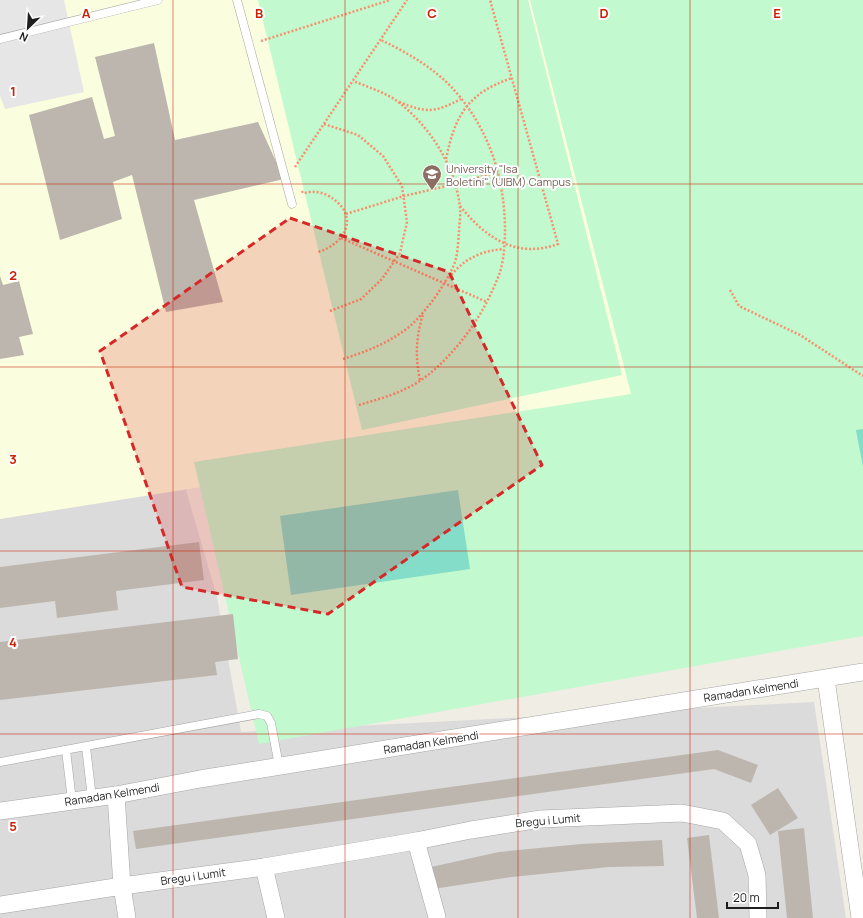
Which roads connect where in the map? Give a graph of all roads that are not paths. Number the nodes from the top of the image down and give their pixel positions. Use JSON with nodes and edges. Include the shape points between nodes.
{"nodes":[{"id":1,"x":158,"y":0,"type":"edge"},
{"id":2,"x":237,"y":0,"type":"edge"},
{"id":3,"x":0,"y":39,"type":"edge"},
{"id":4,"x":292,"y":204,"type":"dead end"},
{"id":5,"x":863,"y":672,"type":"edge"},
{"id":6,"x":826,"y":678,"type":"junction"},
{"id":7,"x":86,"y":747,"type":"junction"},
{"id":8,"x":66,"y":750,"type":"junction"},
{"id":9,"x":0,"y":762,"type":"edge"},
{"id":10,"x":279,"y":766,"type":"junction"},
{"id":11,"x":116,"y":795,"type":"junction"},
{"id":12,"x":92,"y":798,"type":"junction"},
{"id":13,"x":72,"y":801,"type":"junction"},
{"id":14,"x":0,"y":811,"type":"edge"},
{"id":15,"x":416,"y":841,"type":"junction"},
{"id":16,"x":264,"y":866,"type":"junction"},
{"id":17,"x":122,"y":886,"type":"junction"},
{"id":18,"x":0,"y":906,"type":"edge"},
{"id":19,"x":437,"y":917,"type":"edge"},
{"id":20,"x":127,"y":918,"type":"edge"},
{"id":21,"x":276,"y":918,"type":"edge"},
{"id":22,"x":758,"y":918,"type":"edge"},
{"id":23,"x":860,"y":918,"type":"edge"}],
"edges":[{"from":1,"to":3,"type":"lane"},
{"from":2,"to":4,"type":"lane"},
{"from":5,"to":6,"type":"street","name":"Ramadan Kelmendi"},
{"from":6,"to":10,"type":"street","name":"Ramadan Kelmendi"},
{"from":6,"to":23,"type":"street"},
{"from":7,"to":8,"type":"lane"},
{"from":7,"to":10,"type":"lane","via":[[259,714],[267,716],[272,723]]},
{"from":7,"to":12,"type":"lane"},
{"from":8,"to":9,"type":"lane"},
{"from":8,"to":13,"type":"lane"},
{"from":10,"to":11,"type":"street","name":"Ramadan Kelmendi"},
{"from":11,"to":12,"type":"street","name":"Ramadan Kelmendi"},
{"from":11,"to":17,"type":"street"},
{"from":12,"to":13,"type":"street","name":"Ramadan Kelmendi"},
{"from":13,"to":14,"type":"street","name":"Ramadan Kelmendi"},
{"from":15,"to":16,"type":"street","name":"Bregu i Lumit"},
{"from":15,"to":19,"type":"street"},
{"from":15,"to":22,"type":"street","name":"Bregu i Lumit","via":[[541,819],[682,813],[723,821],[748,844],[757,875]]},
{"from":16,"to":17,"type":"street","name":"Bregu i Lumit"},
{"from":16,"to":21,"type":"street"},
{"from":17,"to":18,"type":"street","name":"Bregu i Lumit"},
{"from":17,"to":20,"type":"street"}]}
